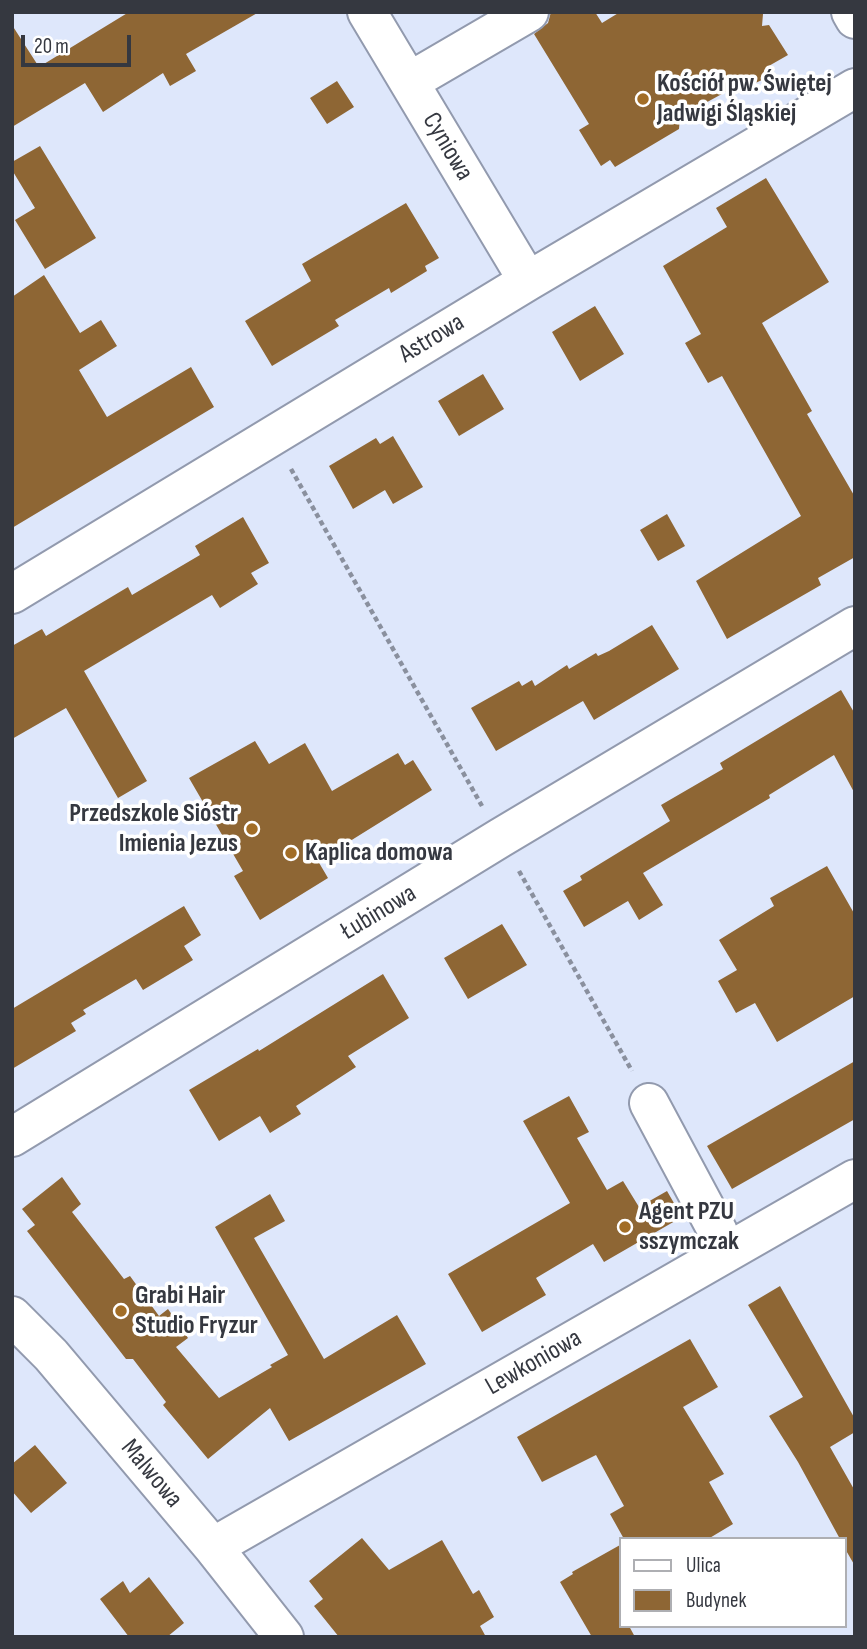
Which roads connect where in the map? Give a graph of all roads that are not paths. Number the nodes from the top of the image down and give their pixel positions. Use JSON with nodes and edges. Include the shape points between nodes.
{"nodes":[{"id":1,"x":367,"y":12,"type":"edge"},
{"id":2,"x":529,"y":12,"type":"edge"},
{"id":3,"x":851,"y":12,"type":"edge"},
{"id":4,"x":855,"y":19,"type":"edge"},
{"id":5,"x":409,"y":82,"type":"junction"},
{"id":6,"x":855,"y":88,"type":"edge"},
{"id":7,"x":528,"y":281,"type":"junction"},
{"id":8,"x":12,"y":594,"type":"edge"},
{"id":9,"x":855,"y":626,"type":"edge"},
{"id":10,"x":649,"y":1103,"type":"road end"},
{"id":11,"x":12,"y":1137,"type":"edge"},
{"id":12,"x":855,"y":1179,"type":"edge"},
{"id":13,"x":718,"y":1231,"type":"dead end"},
{"id":14,"x":12,"y":1316,"type":"edge"},
{"id":15,"x":213,"y":1547,"type":"junction"},
{"id":16,"x":284,"y":1637,"type":"edge"}],
"edges":[{"from":1,"to":5,"type":"street","name":"Cyniowa"},
{"from":2,"to":5,"type":"street"},
{"from":3,"to":4,"type":"street"},
{"from":5,"to":7,"type":"street","name":"Cyniowa"},
{"from":6,"to":7,"type":"street","name":"Astrowa"},
{"from":7,"to":8,"type":"street","name":"Astrowa"},
{"from":9,"to":11,"type":"street","name":"Łubinowa"},
{"from":10,"to":13,"type":"street"},
{"from":12,"to":15,"type":"street","name":"Lewkoniowa"},
{"from":14,"to":15,"type":"street","name":"Malwowa","via":[[51,1355]]},
{"from":15,"to":16,"type":"street","name":"Malwowa"}]}
